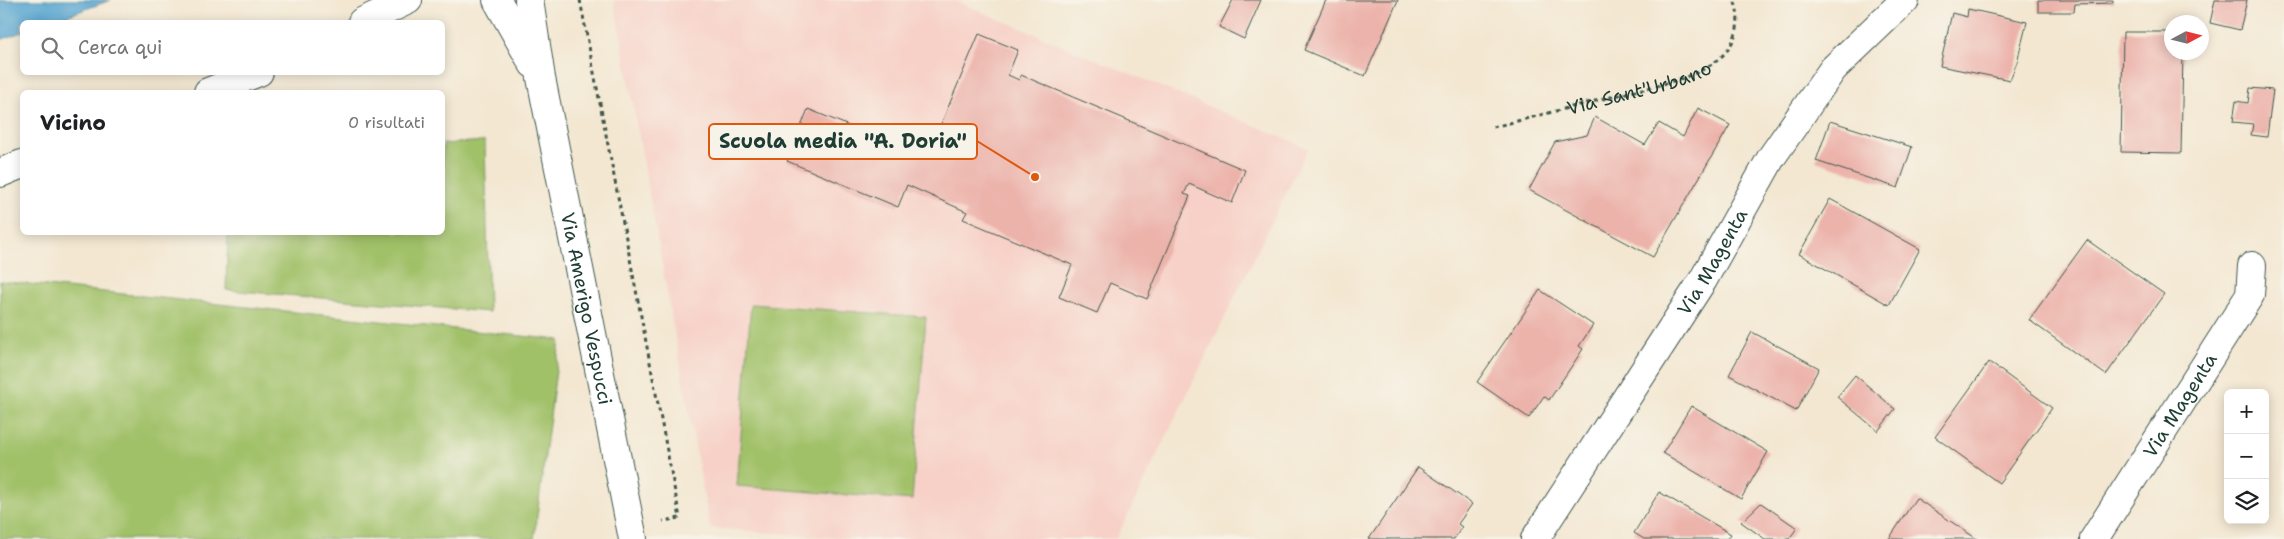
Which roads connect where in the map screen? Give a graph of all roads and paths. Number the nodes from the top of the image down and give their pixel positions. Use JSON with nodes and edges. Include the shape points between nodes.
{"nodes":[{"id":1,"x":408,"y":0,"type":"edge"},
{"id":2,"x":497,"y":0,"type":"edge"},
{"id":3,"x":529,"y":0,"type":"edge"},
{"id":4,"x":580,"y":0,"type":"edge"},
{"id":5,"x":1734,"y":0,"type":"edge"},
{"id":6,"x":1905,"y":0,"type":"edge"},
{"id":7,"x":366,"y":20,"type":"edge"},
{"id":8,"x":252,"y":75,"type":"edge"},
{"id":9,"x":541,"y":78,"type":"junction"},
{"id":10,"x":213,"y":90,"type":"edge"},
{"id":11,"x":1493,"y":128,"type":"dead end"},
{"id":12,"x":2252,"y":266,"type":"dead end"},
{"id":13,"x":680,"y":518,"type":"dead end"},
{"id":14,"x":634,"y":539,"type":"edge"},
{"id":15,"x":1535,"y":539,"type":"edge"},
{"id":16,"x":2094,"y":539,"type":"edge"}],
"edges":[{"from":1,"to":7,"type":"street"},
{"from":2,"to":9,"type":"street","name":"Via Amerigo Vespucci"},
{"from":3,"to":9,"type":"street","name":"Via Amerigo Vespucci"},
{"from":4,"to":13,"type":"path"},
{"from":5,"to":11,"type":"path","name":"Via Sant'Urbano","via":[[1738,20],[1735,38],[1722,56],[1702,71]]},
{"from":6,"to":15,"type":"street","name":"Via Magenta","via":[[1833,69],[1771,158],[1703,280]]},
{"from":8,"to":10,"type":"street"},
{"from":9,"to":14,"type":"street","name":"Via Amerigo Vespucci"},
{"from":12,"to":16,"type":"street","name":"Via Magenta","via":[[2250,295]]}]}
